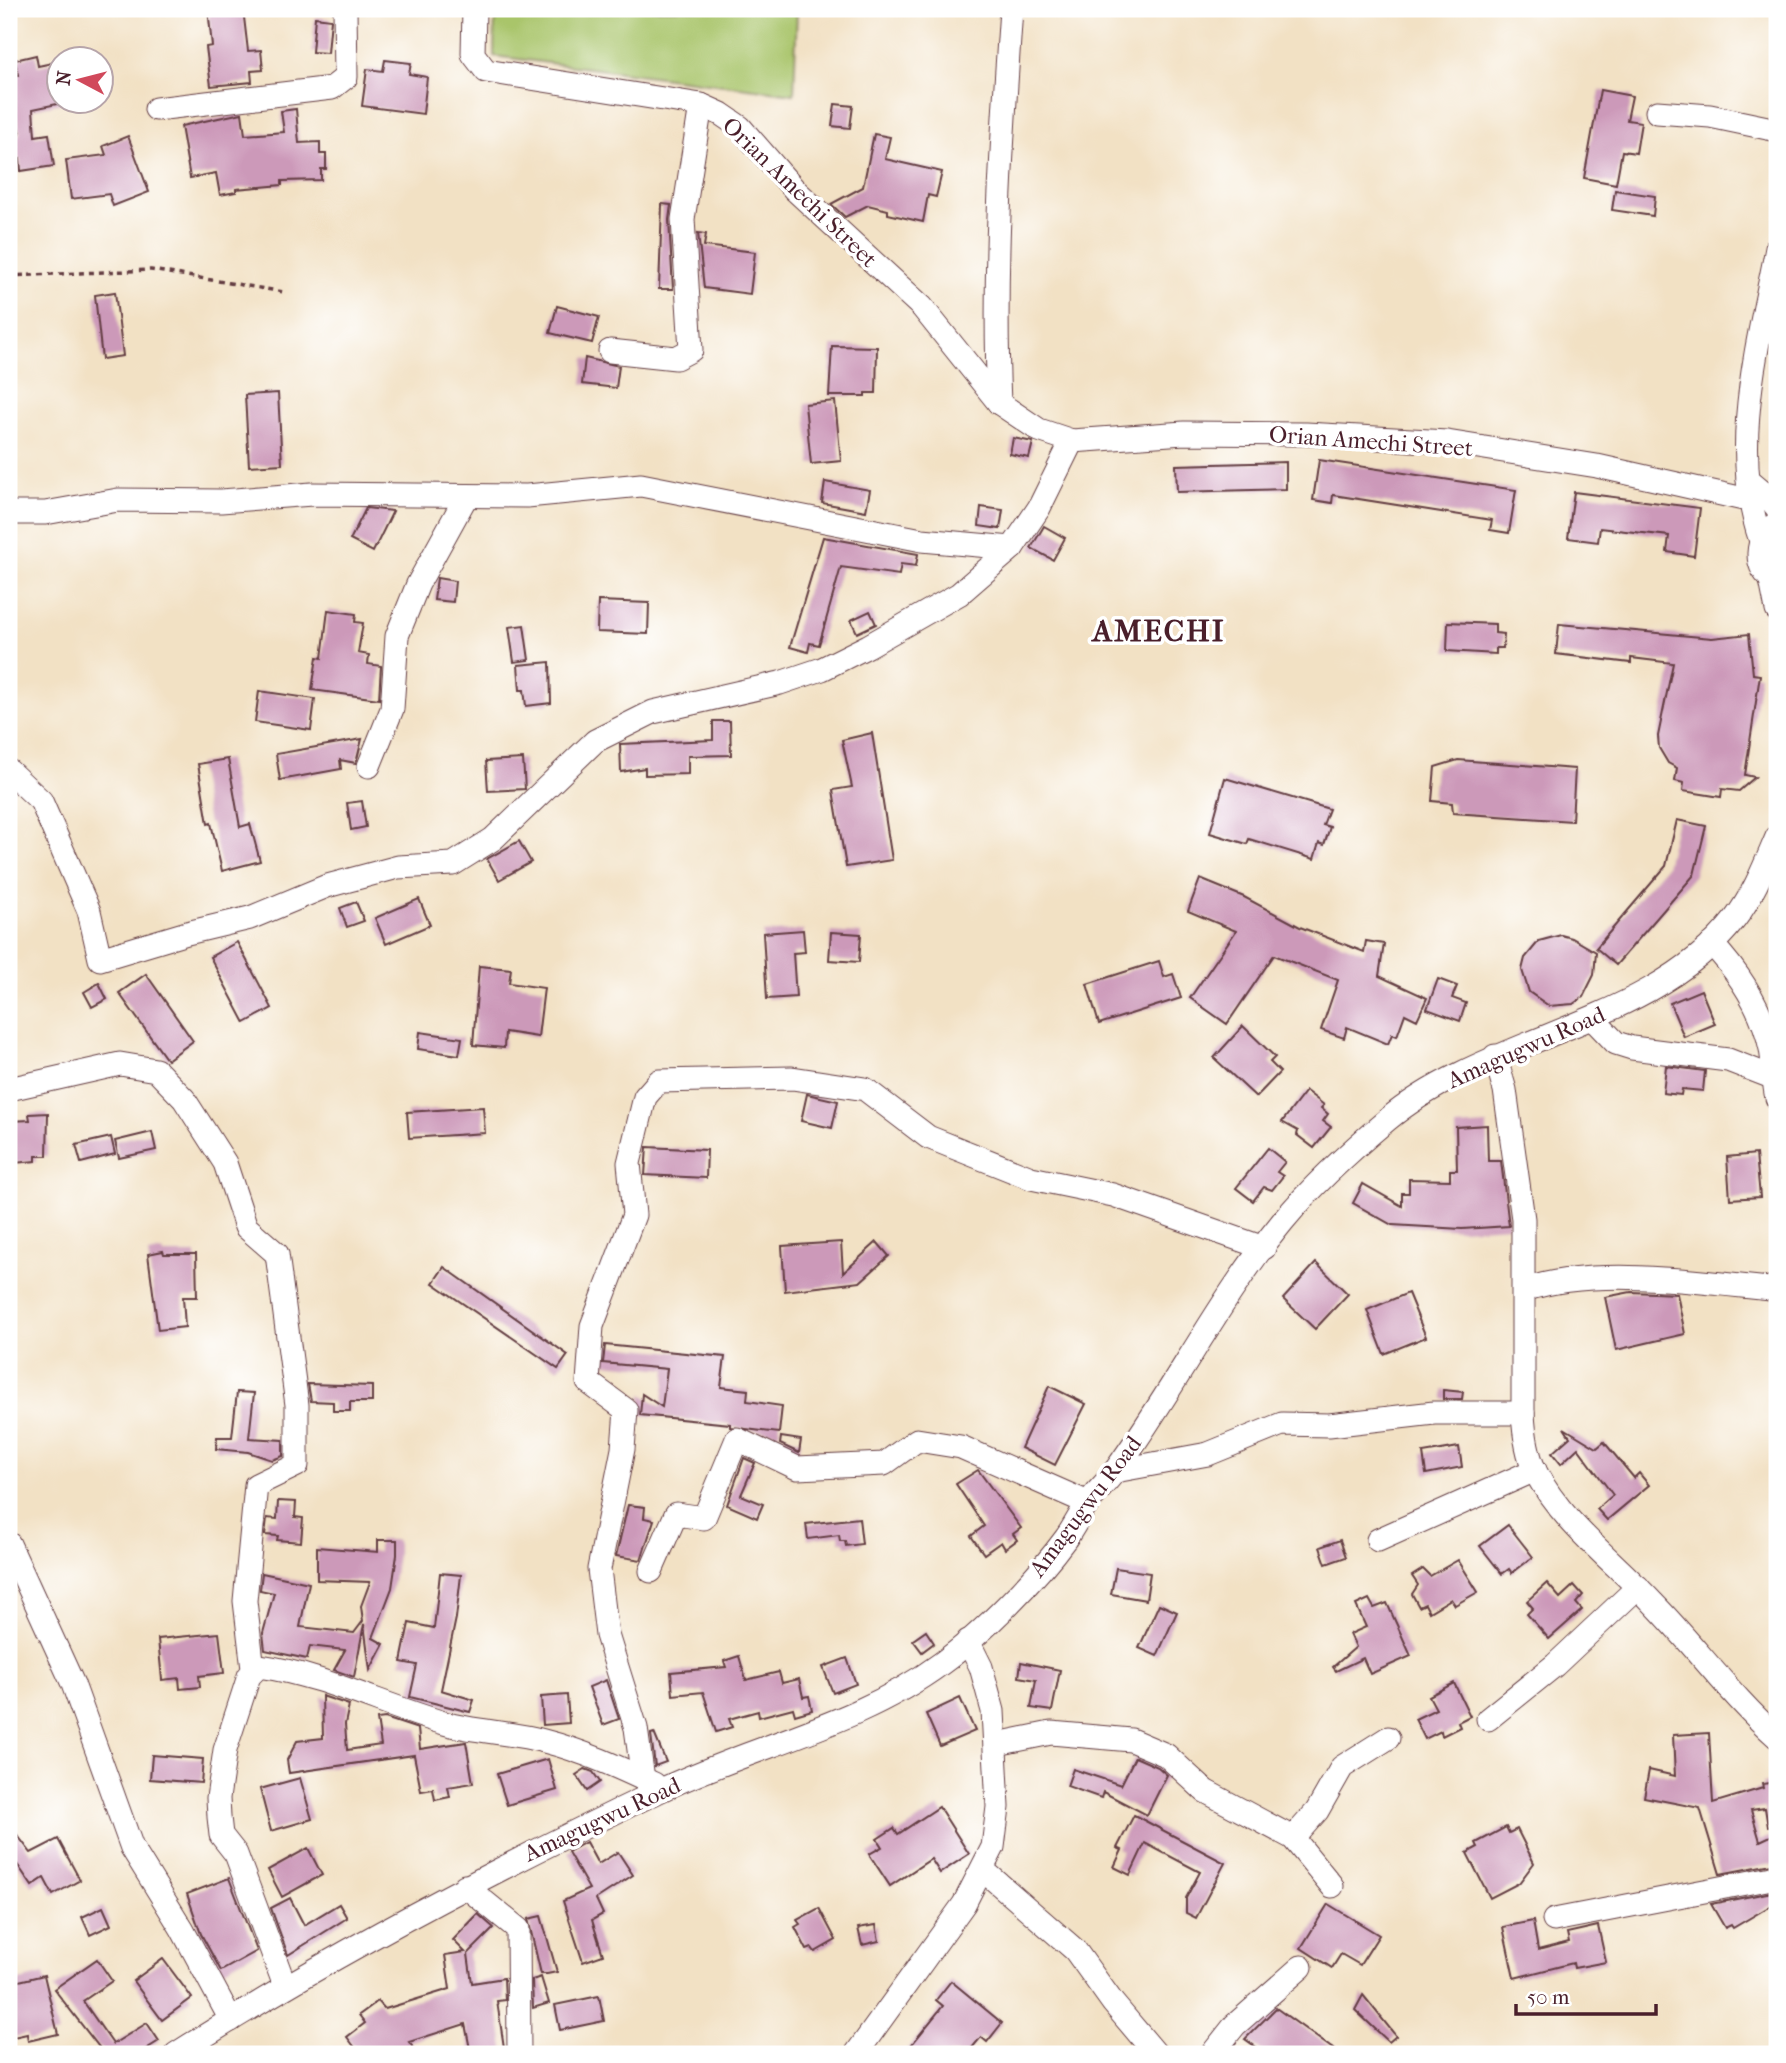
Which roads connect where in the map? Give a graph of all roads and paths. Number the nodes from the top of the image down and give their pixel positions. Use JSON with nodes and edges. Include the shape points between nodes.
{"nodes":[{"id":1,"x":345,"y":9,"type":"edge"},
{"id":2,"x":474,"y":9,"type":"edge"},
{"id":3,"x":1011,"y":9,"type":"edge"},
{"id":4,"x":701,"y":105,"type":"junction"},
{"id":5,"x":156,"y":109,"type":"dead end"},
{"id":6,"x":1657,"y":112,"type":"dead end"},
{"id":7,"x":1777,"y":130,"type":"edge"},
{"id":8,"x":1777,"y":248,"type":"edge"},
{"id":9,"x":9,"y":276,"type":"edge"},
{"id":10,"x":284,"y":292,"type":"dead end"},
{"id":11,"x":1770,"y":318,"type":"edge"},
{"id":12,"x":610,"y":351,"type":"dead end"},
{"id":13,"x":999,"y":403,"type":"junction"},
{"id":14,"x":1072,"y":441,"type":"junction"},
{"id":15,"x":1748,"y":489,"type":"junction"},
{"id":16,"x":466,"y":497,"type":"junction"},
{"id":17,"x":1777,"y":508,"type":"edge"},
{"id":18,"x":9,"y":513,"type":"edge"},
{"id":19,"x":1777,"y":523,"type":"edge"},
{"id":20,"x":1761,"y":541,"type":"junction"},
{"id":21,"x":1012,"y":548,"type":"junction"},
{"id":22,"x":1774,"y":582,"type":"edge"},
{"id":23,"x":1777,"y":610,"type":"edge"},
{"id":24,"x":369,"y":766,"type":"dead end"},
{"id":25,"x":9,"y":771,"type":"edge"},
{"id":26,"x":1777,"y":837,"type":"edge"},
{"id":27,"x":1713,"y":944,"type":"junction"},
{"id":28,"x":1592,"y":1019,"type":"junction"},
{"id":29,"x":1495,"y":1056,"type":"junction"},
{"id":30,"x":1776,"y":1085,"type":"edge"},
{"id":31,"x":9,"y":1089,"type":"edge"},
{"id":32,"x":1264,"y":1248,"type":"junction"},
{"id":33,"x":1525,"y":1290,"type":"junction"},
{"id":34,"x":1777,"y":1290,"type":"edge"},
{"id":35,"x":1523,"y":1413,"type":"junction"},
{"id":36,"x":1535,"y":1470,"type":"junction"},
{"id":37,"x":1115,"y":1471,"type":"junction"},
{"id":38,"x":1088,"y":1503,"type":"junction"},
{"id":39,"x":1378,"y":1540,"type":"dead end"},
{"id":40,"x":9,"y":1544,"type":"edge"},
{"id":41,"x":651,"y":1571,"type":"dead end"},
{"id":42,"x":1638,"y":1587,"type":"junction"},
{"id":43,"x":968,"y":1641,"type":"junction"},
{"id":44,"x":254,"y":1669,"type":"junction"},
{"id":45,"x":1488,"y":1719,"type":"dead end"},
{"id":46,"x":1777,"y":1737,"type":"edge"},
{"id":47,"x":1388,"y":1738,"type":"dead end"},
{"id":48,"x":997,"y":1744,"type":"junction"},
{"id":49,"x":653,"y":1784,"type":"junction"},
{"id":50,"x":1293,"y":1838,"type":"junction"},
{"id":51,"x":983,"y":1870,"type":"junction"},
{"id":52,"x":1777,"y":1877,"type":"edge"},
{"id":53,"x":465,"y":1886,"type":"junction"},
{"id":54,"x":1332,"y":1886,"type":"dead end"},
{"id":55,"x":1554,"y":1920,"type":"dead end"},
{"id":56,"x":1301,"y":1967,"type":"dead end"},
{"id":57,"x":285,"y":1986,"type":"junction"},
{"id":58,"x":231,"y":2020,"type":"junction"},
{"id":59,"x":176,"y":2054,"type":"edge"},
{"id":60,"x":519,"y":2054,"type":"edge"},
{"id":61,"x":856,"y":2054,"type":"edge"},
{"id":62,"x":1156,"y":2054,"type":"edge"},
{"id":63,"x":1212,"y":2054,"type":"edge"}],
"edges":[{"from":1,"to":5,"type":"street","via":[[346,77],[332,88]]},
{"from":2,"to":4,"type":"street","name":"Orian Amechi Street","via":[[473,54],[486,71]]},
{"from":3,"to":13,"type":"street","via":[[1000,160]]},
{"from":4,"to":12,"type":"street","via":[[683,219],[691,351],[676,358]]},
{"from":4,"to":13,"type":"street","name":"Orian Amechi Street","via":[[740,127],[794,189],[922,307]]},
{"from":6,"to":7,"type":"street","via":[[1710,116]]},
{"from":8,"to":11,"type":"street"},
{"from":9,"to":10,"type":"path","via":[[151,270]]},
{"from":11,"to":15,"type":"street","via":[[1754,367]]},
{"from":13,"to":14,"type":"street","name":"Orian Amechi Street","via":[[1039,429]]},
{"from":14,"to":15,"type":"street","name":"Orian Amechi Street","via":[[1184,433],[1447,442]]},
{"from":14,"to":21,"type":"street","via":[[1039,508]]},
{"from":15,"to":17,"type":"street","via":[[1767,495]]},
{"from":15,"to":20,"type":"street"},
{"from":16,"to":18,"type":"street","via":[[312,494],[221,501],[118,500],[45,513]]},
{"from":16,"to":21,"type":"street","via":[[641,485],[932,542]]},
{"from":16,"to":24,"type":"street","via":[[418,584],[397,636],[392,709]]},
{"from":19,"to":20,"type":"street"},
{"from":20,"to":22,"type":"street","via":[[1759,562]]},
{"from":21,"to":25,"type":"street","via":[[959,594],[822,669],[653,712],[595,741],[493,839],[453,864],[398,867],[327,886],[250,918],[100,959],[89,911],[41,801]]},
{"from":22,"to":23,"type":"street"},
{"from":26,"to":27,"type":"street","name":"Amagugwu Road","via":[[1750,898]]},
{"from":27,"to":28,"type":"street","name":"Amagugwu Road"},
{"from":27,"to":30,"type":"street","via":[[1759,1013]]},
{"from":28,"to":29,"type":"street","name":"Amagugwu Road"},
{"from":28,"to":30,"type":"street","via":[[1616,1043],[1728,1060]]},
{"from":29,"to":32,"type":"street","name":"Amagugwu Road","via":[[1391,1116],[1324,1176]]},
{"from":29,"to":33,"type":"street","via":[[1515,1147]]},
{"from":31,"to":44,"type":"street","via":[[120,1064],[156,1070],[184,1099],[225,1163],[246,1227],[277,1254],[297,1405],[297,1465],[256,1485],[245,1601]]},
{"from":32,"to":37,"type":"street","name":"Amagugwu Road"},
{"from":32,"to":49,"type":"street","via":[[1113,1195],[1018,1173],[928,1137],[865,1089],[792,1078],[659,1081],[645,1097],[629,1163],[634,1215],[592,1326],[588,1382],[626,1410],[623,1449],[599,1569],[607,1635]]},
{"from":33,"to":34,"type":"street","via":[[1563,1280],[1633,1279]]},
{"from":33,"to":35,"type":"street"},
{"from":35,"to":36,"type":"street"},
{"from":35,"to":37,"type":"street","via":[[1434,1413],[1329,1425],[1282,1424],[1208,1454]]},
{"from":36,"to":39,"type":"street"},
{"from":36,"to":42,"type":"street","via":[[1563,1511]]},
{"from":37,"to":38,"type":"street","name":"Amagugwu Road"},
{"from":38,"to":41,"type":"street","via":[[961,1447],[917,1440],[884,1464],[797,1468],[737,1439],[704,1518],[676,1514]]},
{"from":38,"to":43,"type":"street","name":"Amagugwu Road","via":[[1040,1570]]},
{"from":40,"to":58,"type":"street","via":[[73,1684],[132,1848],[183,1929]]},
{"from":42,"to":45,"type":"street","via":[[1565,1657]]},
{"from":42,"to":46,"type":"street"},
{"from":43,"to":48,"type":"street","via":[[987,1687]]},
{"from":43,"to":49,"type":"street","name":"Amagugwu Road","via":[[942,1663],[862,1710]]},
{"from":44,"to":49,"type":"street","via":[[270,1667],[321,1680],[457,1727],[544,1741],[610,1763]]},
{"from":44,"to":57,"type":"street","via":[[225,1749],[219,1817],[221,1835],[236,1854]]},
{"from":47,"to":50,"type":"street","via":[[1342,1767],[1317,1811]]},
{"from":48,"to":50,"type":"street","via":[[1051,1733],[1131,1740],[1166,1755],[1205,1791]]},
{"from":48,"to":51,"type":"street","via":[[996,1831]]},
{"from":49,"to":53,"type":"street","name":"Amagugwu Road"},
{"from":50,"to":54,"type":"street"},
{"from":51,"to":61,"type":"street","via":[[964,1904]]},
{"from":51,"to":62,"type":"street","via":[[1075,1950]]},
{"from":52,"to":55,"type":"street"},
{"from":53,"to":57,"type":"street","name":"Amagugwu Road"},
{"from":53,"to":60,"type":"street","via":[[518,1930]]},
{"from":56,"to":63,"type":"street","via":[[1235,2025]]},
{"from":57,"to":58,"type":"street","name":"Amagugwu Road"},
{"from":58,"to":59,"type":"street","name":"Amagugwu Road"}]}
